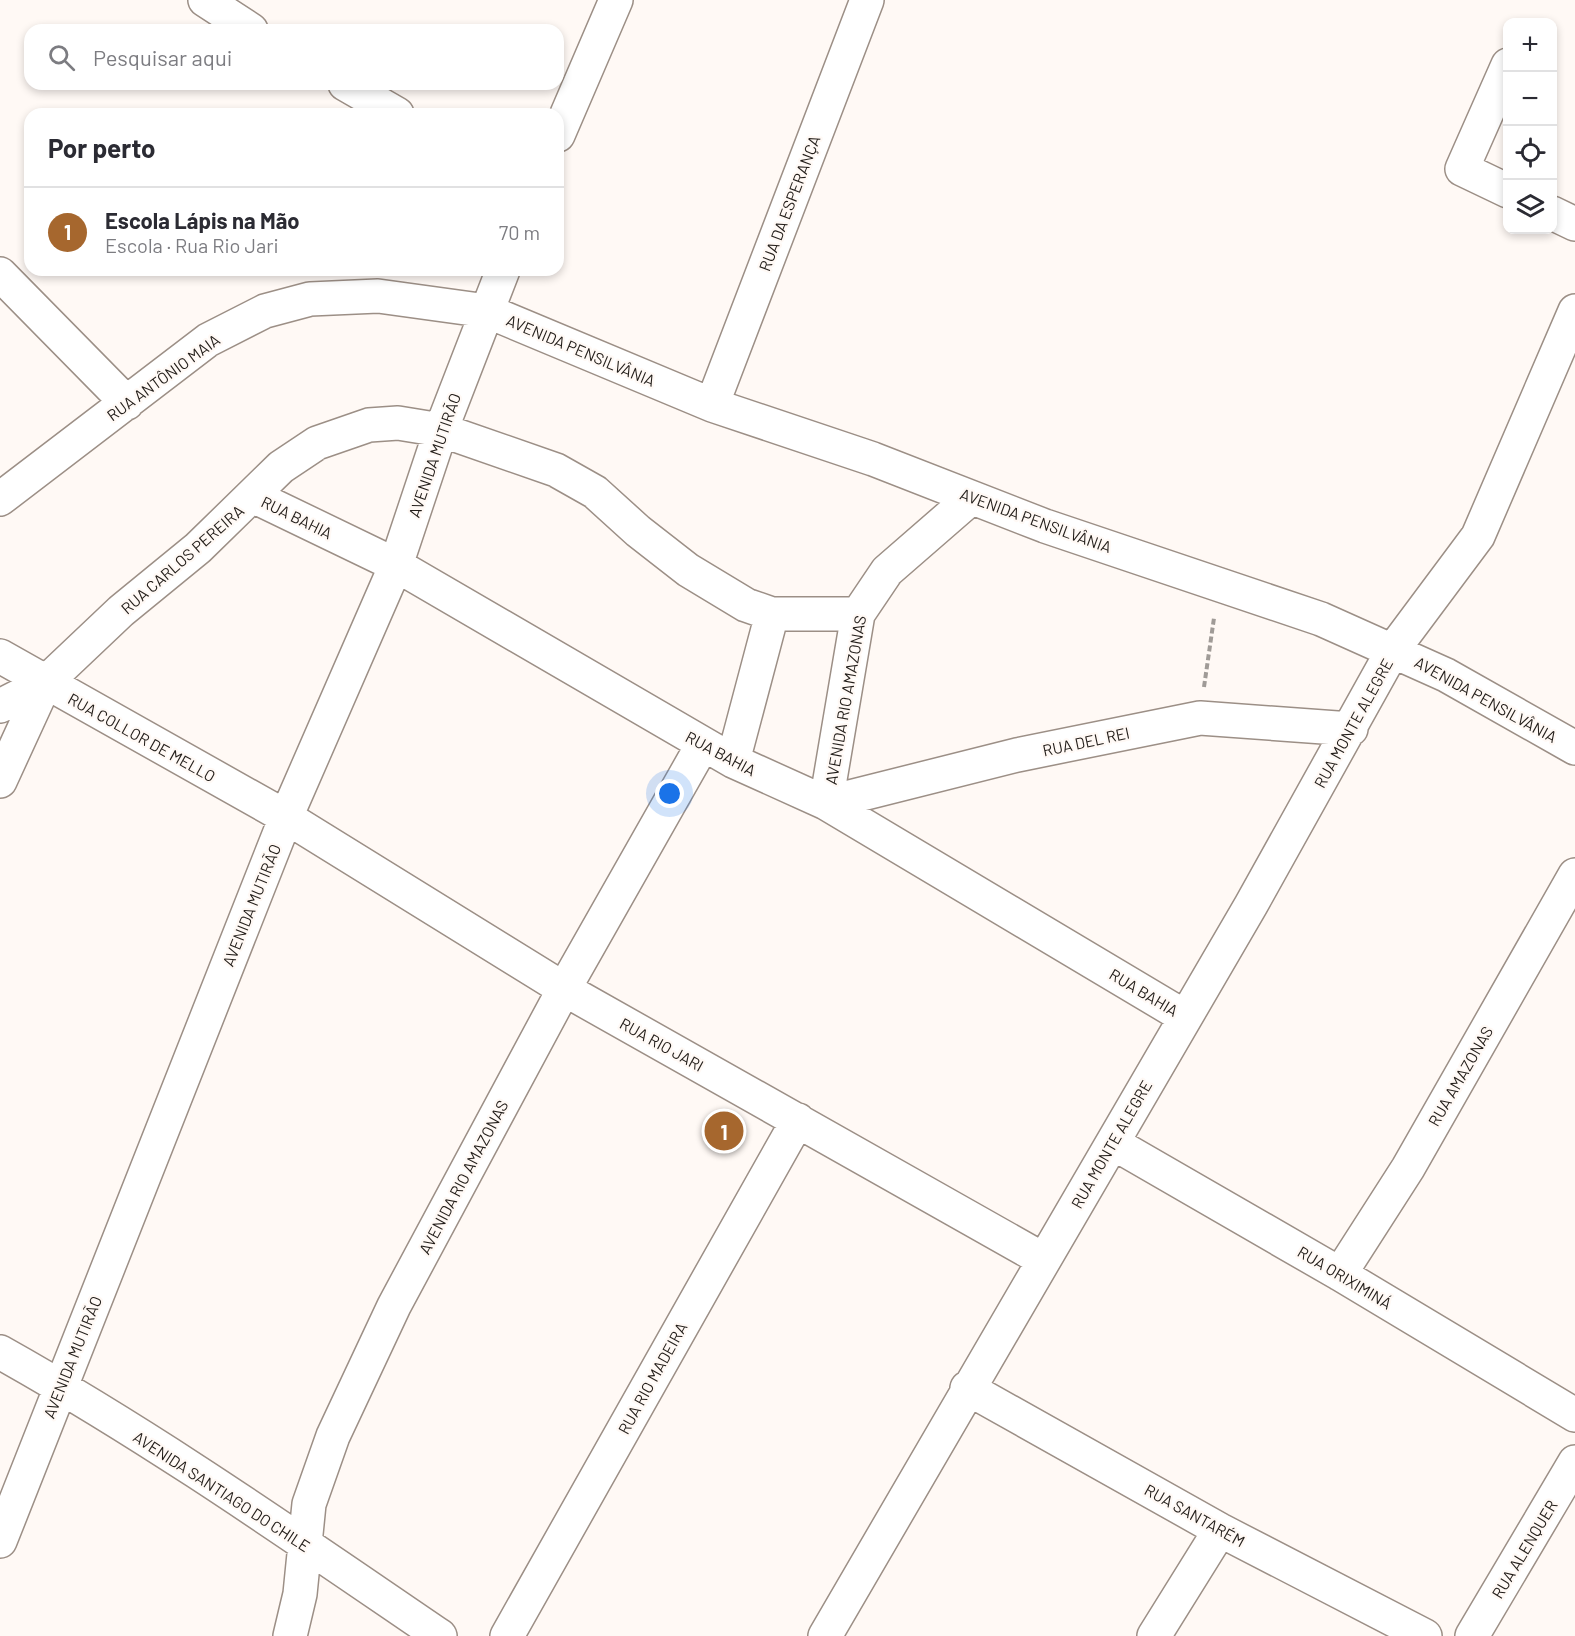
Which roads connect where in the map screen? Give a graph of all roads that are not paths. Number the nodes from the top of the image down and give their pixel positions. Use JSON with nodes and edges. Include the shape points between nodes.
{"nodes":[{"id":1,"x":205,"y":0,"type":"edge"},
{"id":2,"x":616,"y":0,"type":"edge"},
{"id":3,"x":867,"y":0,"type":"edge"},
{"id":4,"x":242,"y":24,"type":"edge"},
{"id":5,"x":1505,"y":72,"type":"edge"},
{"id":6,"x":355,"y":90,"type":"edge"},
{"id":7,"x":386,"y":108,"type":"edge"},
{"id":8,"x":564,"y":121,"type":"edge"},
{"id":9,"x":1503,"y":189,"type":"edge"},
{"id":10,"x":1557,"y":215,"type":"edge"},
{"id":11,"x":1575,"y":224,"type":"edge"},
{"id":12,"x":0,"y":274,"type":"edge"},
{"id":13,"x":501,"y":276,"type":"edge"},
{"id":14,"x":487,"y":311,"type":"junction"},
{"id":15,"x":1575,"y":311,"type":"edge"},
{"id":16,"x":127,"y":403,"type":"junction"},
{"id":17,"x":712,"y":405,"type":"junction"},
{"id":18,"x":441,"y":430,"type":"junction"},
{"id":19,"x":253,"y":496,"type":"junction"},
{"id":20,"x":971,"y":498,"type":"junction"},
{"id":21,"x":0,"y":499,"type":"edge"},
{"id":22,"x":396,"y":564,"type":"junction"},
{"id":23,"x":772,"y":614,"type":"junction"},
{"id":24,"x":858,"y":614,"type":"junction"},
{"id":25,"x":1393,"y":650,"type":"junction"},
{"id":26,"x":0,"y":656,"type":"edge"},
{"id":27,"x":45,"y":683,"type":"junction"},
{"id":28,"x":0,"y":706,"type":"edge"},
{"id":29,"x":1351,"y":729,"type":"junction"},
{"id":30,"x":703,"y":744,"type":"junction"},
{"id":31,"x":1575,"y":748,"type":"edge"},
{"id":32,"x":733,"y":761,"type":"junction"},
{"id":33,"x":0,"y":781,"type":"edge"},
{"id":34,"x":826,"y":803,"type":"junction"},
{"id":35,"x":285,"y":817,"type":"junction"},
{"id":36,"x":1575,"y":875,"type":"edge"},
{"id":37,"x":564,"y":989,"type":"junction"},
{"id":38,"x":1185,"y":1017,"type":"junction"},
{"id":39,"x":798,"y":1120,"type":"junction"},
{"id":40,"x":1113,"y":1143,"type":"junction"},
{"id":41,"x":1044,"y":1260,"type":"junction"},
{"id":42,"x":1340,"y":1274,"type":"junction"},
{"id":43,"x":0,"y":1352,"type":"edge"},
{"id":44,"x":61,"y":1386,"type":"junction"},
{"id":45,"x":967,"y":1388,"type":"junction"},
{"id":46,"x":1575,"y":1415,"type":"edge"},
{"id":47,"x":1575,"y":1462,"type":"edge"},
{"id":48,"x":1220,"y":1530,"type":"junction"},
{"id":49,"x":0,"y":1541,"type":"edge"},
{"id":50,"x":303,"y":1543,"type":"junction"},
{"id":51,"x":290,"y":1636,"type":"edge"},
{"id":52,"x":440,"y":1636,"type":"edge"},
{"id":53,"x":507,"y":1636,"type":"edge"},
{"id":54,"x":825,"y":1636,"type":"edge"},
{"id":55,"x":1154,"y":1636,"type":"edge"},
{"id":56,"x":1425,"y":1636,"type":"edge"},
{"id":57,"x":1472,"y":1636,"type":"edge"}],
"edges":[{"from":1,"to":4,"type":"street"},
{"from":2,"to":8,"type":"street"},
{"from":3,"to":17,"type":"street","name":"RUA DA ESPERANÇA"},
{"from":5,"to":9,"type":"street","via":[[1462,169]]},
{"from":6,"to":7,"type":"street"},
{"from":10,"to":11,"type":"street"},
{"from":12,"to":16,"type":"street"},
{"from":13,"to":14,"type":"street","name":"AVENIDA MUTIRÃO"},
{"from":14,"to":16,"type":"street","name":"RUA ANTÔNIO MAIA","via":[[378,296],[310,298],[265,311],[208,340]]},
{"from":14,"to":17,"type":"street","name":"AVENIDA PENSILVÂNIA"},
{"from":14,"to":18,"type":"street","name":"AVENIDA MUTIRÃO"},
{"from":15,"to":25,"type":"street","name":"RUA MONTE ALEGRE","via":[[1478,536]]},
{"from":16,"to":21,"type":"street","name":"RUA ANTÔNIO MAIA"},
{"from":17,"to":20,"type":"street","name":"AVENIDA PENSILVÂNIA","via":[[873,459]]},
{"from":18,"to":19,"type":"street","name":"RUA CARLOS PEREIRA","via":[[398,423],[369,425],[317,443],[281,467]]},
{"from":18,"to":22,"type":"street","name":"AVENIDA MUTIRÃO"},
{"from":18,"to":23,"type":"street","name":"RUA CARLOS PEREIRA","via":[[556,470],[595,492],[688,570],[746,605]]},
{"from":19,"to":22,"type":"street","name":"RUA BAHIA"},
{"from":19,"to":27,"type":"street","name":"RUA CARLOS PEREIRA"},
{"from":20,"to":24,"type":"street","name":"AVENIDA RIO AMAZONAS","via":[[887,571]]},
{"from":20,"to":25,"type":"street","name":"AVENIDA PENSILVÂNIA","via":[[1321,619]]},
{"from":22,"to":30,"type":"street","name":"RUA BAHIA"},
{"from":22,"to":35,"type":"street","name":"AVENIDA MUTIRÃO"},
{"from":23,"to":24,"type":"street","name":"RUA CARLOS PEREIRA"},
{"from":23,"to":32,"type":"street"},
{"from":24,"to":34,"type":"street","name":"AVENIDA RIO AMAZONAS"},
{"from":25,"to":29,"type":"street","name":"RUA MONTE ALEGRE"},
{"from":25,"to":31,"type":"street","name":"AVENIDA PENSILVÂNIA","via":[[1446,675]]},
{"from":26,"to":27,"type":"street","name":"RUA COLLOR DE MELLO"},
{"from":27,"to":28,"type":"street","name":"RUA CARLOS PEREIRA"},
{"from":27,"to":33,"type":"street"},
{"from":27,"to":35,"type":"street","name":"RUA COLLOR DE MELLO"},
{"from":29,"to":34,"type":"street","name":"RUA DEL REI","via":[[1200,718],[1017,755]]},
{"from":29,"to":38,"type":"street","name":"RUA MONTE ALEGRE"},
{"from":30,"to":32,"type":"street","name":"RUA BAHIA"},
{"from":30,"to":37,"type":"street","name":"AVENIDA RIO AMAZONAS"},
{"from":32,"to":34,"type":"street","name":"RUA BAHIA"},
{"from":34,"to":38,"type":"street","name":"RUA BAHIA"},
{"from":35,"to":37,"type":"street","name":"RUA RIO JARI"},
{"from":35,"to":44,"type":"street","name":"AVENIDA MUTIRÃO"},
{"from":36,"to":42,"type":"street","name":"RUA AMAZONAS","via":[[1408,1168]]},
{"from":37,"to":39,"type":"street","name":"RUA RIO JARI"},
{"from":37,"to":50,"type":"street","name":"AVENIDA RIO AMAZONAS","via":[[389,1316],[333,1436],[309,1504]]},
{"from":38,"to":40,"type":"street","name":"RUA MONTE ALEGRE"},
{"from":39,"to":41,"type":"street","name":"RUA RIO JARI"},
{"from":39,"to":53,"type":"street","name":"RUA RIO MADEIRA"},
{"from":40,"to":41,"type":"street","name":"RUA MONTE ALEGRE"},
{"from":40,"to":42,"type":"street","name":"RUA ORIXIMINÁ"},
{"from":41,"to":45,"type":"street","name":"RUA MONTE ALEGRE"},
{"from":42,"to":46,"type":"street","name":"RUA ORIXIMINÁ"},
{"from":43,"to":44,"type":"street","name":"AVENIDA SANTIAGO DO CHILE"},
{"from":44,"to":49,"type":"street","name":"AVENIDA MUTIRÃO"},
{"from":44,"to":50,"type":"street","name":"AVENIDA SANTIAGO DO CHILE"},
{"from":45,"to":48,"type":"street","name":"RUA SANTARÉM"},
{"from":45,"to":54,"type":"street","name":"RUA MONTE ALEGRE"},
{"from":47,"to":57,"type":"street","name":"RUA ALENQUER"},
{"from":48,"to":55,"type":"street"},
{"from":48,"to":56,"type":"street","name":"RUA SANTARÉM"},
{"from":50,"to":51,"type":"street","name":"AVENIDA RIO AMAZONAS","via":[[300,1594]]},
{"from":50,"to":52,"type":"street","name":"AVENIDA SANTIAGO DO CHILE"}]}
